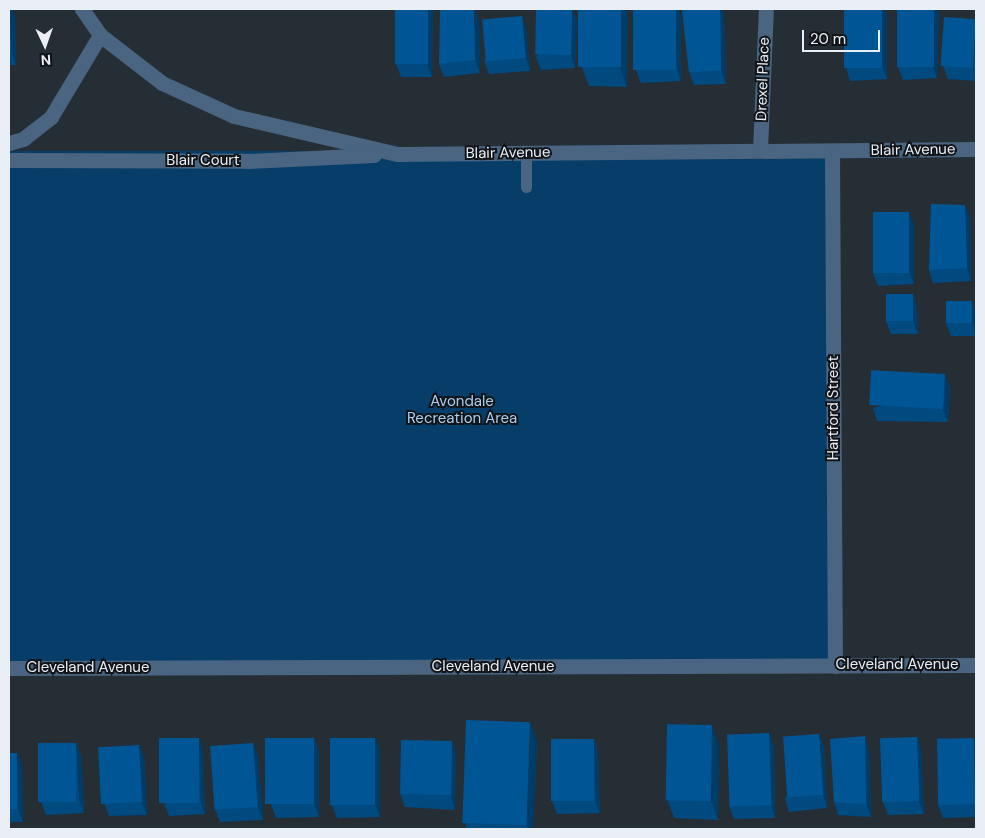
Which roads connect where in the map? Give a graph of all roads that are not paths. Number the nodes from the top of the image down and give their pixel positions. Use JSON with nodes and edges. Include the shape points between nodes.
{"nodes":[{"id":1,"x":82,"y":9,"type":"edge"},
{"id":2,"x":766,"y":9,"type":"edge"},
{"id":3,"x":100,"y":35,"type":"junction"},
{"id":4,"x":9,"y":143,"type":"edge"},
{"id":5,"x":976,"y":149,"type":"edge"},
{"id":6,"x":760,"y":150,"type":"junction"},
{"id":7,"x":832,"y":151,"type":"junction"},
{"id":8,"x":526,"y":152,"type":"junction"},
{"id":9,"x":397,"y":154,"type":"junction"},
{"id":10,"x":9,"y":160,"type":"edge"},
{"id":11,"x":526,"y":188,"type":"dead end"},
{"id":12,"x":976,"y":665,"type":"edge"},
{"id":13,"x":835,"y":666,"type":"junction"},
{"id":14,"x":9,"y":668,"type":"edge"}],
"edges":[{"from":1,"to":3,"type":"street","name":"Blair Avenue"},
{"from":2,"to":6,"type":"street","name":"Drexel Place"},
{"from":3,"to":4,"type":"street","via":[[51,117],[23,139]]},
{"from":3,"to":9,"type":"street","name":"Blair Avenue","via":[[162,83],[234,116]]},
{"from":5,"to":7,"type":"street","name":"Blair Avenue"},
{"from":6,"to":7,"type":"street","name":"Blair Avenue"},
{"from":6,"to":8,"type":"street","name":"Blair Avenue"},
{"from":7,"to":13,"type":"street","name":"Hartford Street"},
{"from":8,"to":9,"type":"street","name":"Blair Avenue"},
{"from":8,"to":11,"type":"lane"},
{"from":9,"to":10,"type":"street","name":"Blair Court","via":[[248,161]]},
{"from":12,"to":13,"type":"street","name":"Cleveland Avenue"},
{"from":13,"to":14,"type":"street","name":"Cleveland Avenue"}]}
